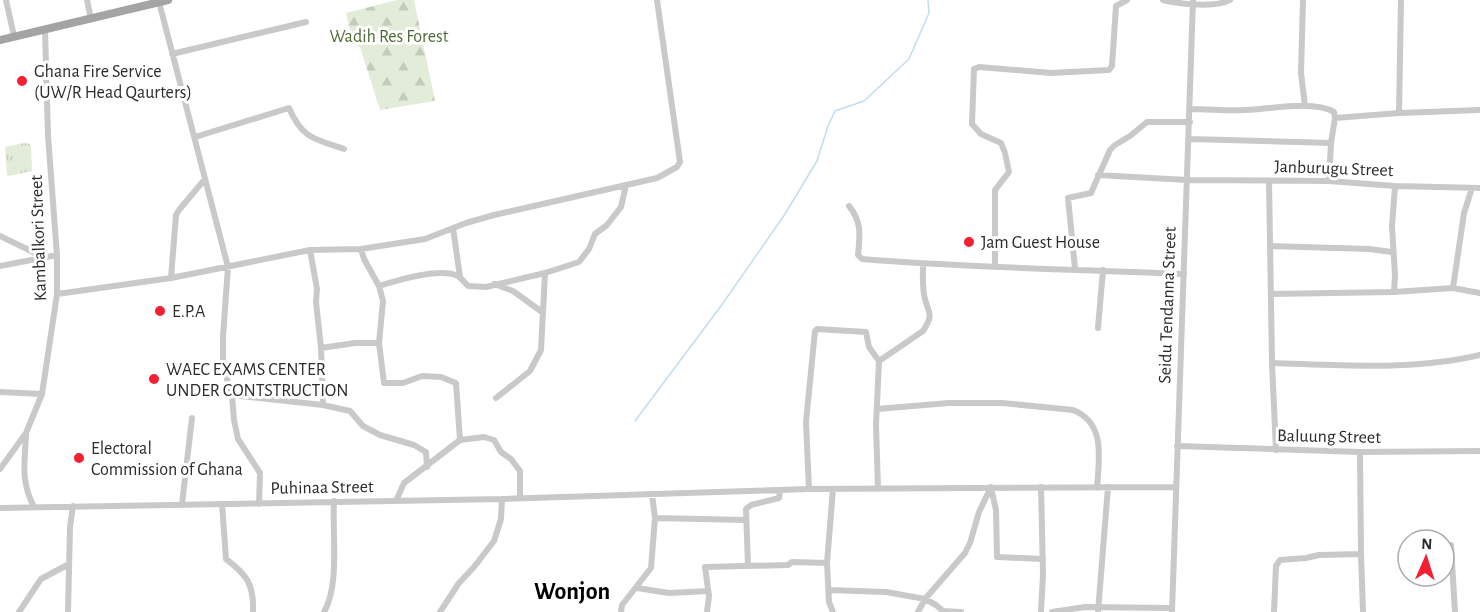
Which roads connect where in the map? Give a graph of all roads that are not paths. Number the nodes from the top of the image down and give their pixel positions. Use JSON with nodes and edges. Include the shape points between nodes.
{"nodes":[{"id":1,"x":6,"y":0,"type":"edge"},
{"id":2,"x":87,"y":0,"type":"edge"},
{"id":3,"x":168,"y":0,"type":"edge"},
{"id":4,"x":657,"y":0,"type":"edge"},
{"id":5,"x":1127,"y":0,"type":"edge"},
{"id":6,"x":1163,"y":0,"type":"edge"},
{"id":7,"x":1230,"y":0,"type":"edge"},
{"id":8,"x":1303,"y":0,"type":"edge"},
{"id":9,"x":1401,"y":0,"type":"edge"},
{"id":10,"x":159,"y":2,"type":"junction"},
{"id":11,"x":1193,"y":2,"type":"edge"},
{"id":12,"x":91,"y":19,"type":"junction"},
{"id":13,"x":306,"y":22,"type":"dead end"},
{"id":14,"x":45,"y":30,"type":"junction"},
{"id":15,"x":14,"y":36,"type":"junction"},
{"id":16,"x":0,"y":40,"type":"edge"},
{"id":17,"x":172,"y":54,"type":"junction"},
{"id":18,"x":1305,"y":106,"type":"junction"},
{"id":19,"x":1190,"y":109,"type":"junction"},
{"id":20,"x":1480,"y":110,"type":"edge"},
{"id":21,"x":1399,"y":113,"type":"junction"},
{"id":22,"x":1335,"y":118,"type":"junction"},
{"id":23,"x":1190,"y":122,"type":"junction"},
{"id":24,"x":195,"y":137,"type":"junction"},
{"id":25,"x":1189,"y":139,"type":"junction"},
{"id":26,"x":1331,"y":144,"type":"junction"},
{"id":27,"x":344,"y":149,"type":"dead end"},
{"id":28,"x":1098,"y":175,"type":"junction"},
{"id":29,"x":205,"y":179,"type":"junction"},
{"id":30,"x":1187,"y":180,"type":"junction"},
{"id":31,"x":1269,"y":181,"type":"junction"},
{"id":32,"x":1329,"y":181,"type":"junction"},
{"id":33,"x":626,"y":185,"type":"junction"},
{"id":34,"x":1395,"y":186,"type":"junction"},
{"id":35,"x":1472,"y":188,"type":"junction"},
{"id":36,"x":1480,"y":188,"type":"edge"},
{"id":37,"x":849,"y":206,"type":"dead end"},
{"id":38,"x":453,"y":228,"type":"junction"},
{"id":39,"x":0,"y":236,"type":"edge"},
{"id":40,"x":1270,"y":246,"type":"junction"},
{"id":41,"x":361,"y":249,"type":"junction"},
{"id":42,"x":310,"y":250,"type":"junction"},
{"id":43,"x":1392,"y":252,"type":"junction"},
{"id":44,"x":57,"y":255,"type":"junction"},
{"id":45,"x":40,"y":259,"type":"junction"},
{"id":46,"x":923,"y":264,"type":"junction"},
{"id":47,"x":0,"y":266,"type":"edge"},
{"id":48,"x":995,"y":266,"type":"junction"},
{"id":49,"x":228,"y":267,"type":"junction"},
{"id":50,"x":1074,"y":268,"type":"junction"},
{"id":51,"x":1103,"y":270,"type":"junction"},
{"id":52,"x":545,"y":273,"type":"junction"},
{"id":53,"x":1184,"y":274,"type":"junction"},
{"id":54,"x":460,"y":277,"type":"junction"},
{"id":55,"x":171,"y":278,"type":"junction"},
{"id":56,"x":494,"y":284,"type":"junction"},
{"id":57,"x":380,"y":286,"type":"junction"},
{"id":58,"x":1453,"y":288,"type":"junction"},
{"id":59,"x":1394,"y":291,"type":"junction"},
{"id":60,"x":1480,"y":293,"type":"edge"},
{"id":61,"x":57,"y":294,"type":"junction"},
{"id":62,"x":1271,"y":294,"type":"junction"},
{"id":63,"x":542,"y":312,"type":"junction"},
{"id":64,"x":1098,"y":328,"type":"dead end"},
{"id":65,"x":379,"y":343,"type":"junction"},
{"id":66,"x":321,"y":348,"type":"junction"},
{"id":67,"x":1480,"y":355,"type":"edge"},
{"id":68,"x":879,"y":361,"type":"junction"},
{"id":69,"x":1272,"y":363,"type":"junction"},
{"id":70,"x":0,"y":392,"type":"edge"},
{"id":71,"x":42,"y":394,"type":"junction"},
{"id":72,"x":232,"y":395,"type":"junction"},
{"id":73,"x":496,"y":398,"type":"dead end"},
{"id":74,"x":323,"y":405,"type":"junction"},
{"id":75,"x":877,"y":409,"type":"junction"},
{"id":76,"x":192,"y":418,"type":"dead end"},
{"id":77,"x":26,"y":433,"type":"junction"},
{"id":78,"x":460,"y":440,"type":"junction"},
{"id":79,"x":1177,"y":446,"type":"junction"},
{"id":80,"x":1276,"y":450,"type":"junction"},
{"id":81,"x":1480,"y":451,"type":"edge"},
{"id":82,"x":1360,"y":452,"type":"junction"},
{"id":83,"x":428,"y":467,"type":"junction"},
{"id":84,"x":0,"y":469,"type":"edge"},
{"id":85,"x":991,"y":487,"type":"junction"},
{"id":86,"x":1041,"y":487,"type":"junction"},
{"id":87,"x":1108,"y":487,"type":"junction"},
{"id":88,"x":1175,"y":487,"type":"junction"},
{"id":89,"x":1097,"y":488,"type":"junction"},
{"id":90,"x":809,"y":489,"type":"junction"},
{"id":91,"x":833,"y":489,"type":"junction"},
{"id":92,"x":878,"y":489,"type":"junction"},
{"id":93,"x":780,"y":491,"type":"junction"},
{"id":94,"x":651,"y":494,"type":"junction"},
{"id":95,"x":520,"y":498,"type":"junction"},
{"id":96,"x":502,"y":499,"type":"junction"},
{"id":97,"x":334,"y":501,"type":"junction"},
{"id":98,"x":396,"y":501,"type":"junction"},
{"id":99,"x":182,"y":504,"type":"junction"},
{"id":100,"x":222,"y":504,"type":"junction"},
{"id":101,"x":259,"y":504,"type":"junction"},
{"id":102,"x":73,"y":506,"type":"junction"},
{"id":103,"x":34,"y":507,"type":"junction"},
{"id":104,"x":0,"y":509,"type":"edge"},
{"id":105,"x":655,"y":518,"type":"junction"},
{"id":106,"x":746,"y":520,"type":"junction"},
{"id":107,"x":1361,"y":554,"type":"junction"},
{"id":108,"x":1043,"y":559,"type":"junction"},
{"id":109,"x":827,"y":563,"type":"junction"},
{"id":110,"x":69,"y":564,"type":"junction"},
{"id":111,"x":748,"y":566,"type":"junction"},
{"id":112,"x":637,"y":588,"type":"junction"},
{"id":113,"x":1454,"y":588,"type":"edge"},
{"id":114,"x":829,"y":590,"type":"junction"},
{"id":115,"x":708,"y":591,"type":"junction"},
{"id":116,"x":925,"y":599,"type":"junction"},
{"id":117,"x":1098,"y":609,"type":"edge"},
{"id":118,"x":1172,"y":610,"type":"edge"},
{"id":119,"x":254,"y":611,"type":"edge"},
{"id":120,"x":19,"y":612,"type":"edge"},
{"id":121,"x":68,"y":612,"type":"edge"},
{"id":122,"x":324,"y":612,"type":"edge"},
{"id":123,"x":440,"y":612,"type":"edge"},
{"id":124,"x":621,"y":612,"type":"edge"},
{"id":125,"x":707,"y":612,"type":"edge"},
{"id":126,"x":832,"y":612,"type":"edge"},
{"id":127,"x":918,"y":612,"type":"edge"},
{"id":128,"x":961,"y":612,"type":"edge"},
{"id":129,"x":1041,"y":612,"type":"edge"},
{"id":130,"x":1052,"y":612,"type":"edge"},
{"id":131,"x":1274,"y":612,"type":"edge"},
{"id":132,"x":1363,"y":612,"type":"edge"},
{"id":133,"x":1455,"y":612,"type":"edge"}],
"edges":[{"from":1,"to":15,"type":"street"},
{"from":2,"to":12,"type":"street"},
{"from":3,"to":10,"type":"main road"},
{"from":4,"to":33,"type":"street","via":[[680,162],[677,168],[657,178]]},
{"from":5,"to":48,"type":"street","via":[[1116,6],[1109,70],[1051,73],[974,69],[972,124],[981,134],[1001,143],[1009,172],[994,190]]},
{"from":6,"to":11,"type":"street"},
{"from":7,"to":11,"type":"street","via":[[1222,4]]},
{"from":8,"to":18,"type":"street","via":[[1301,73]]},
{"from":9,"to":21,"type":"street"},
{"from":10,"to":12,"type":"main road"},
{"from":10,"to":17,"type":"street"},
{"from":11,"to":19,"type":"street","name":"Seidu Tendanna Street"},
{"from":12,"to":14,"type":"main road"},
{"from":13,"to":17,"type":"street"},
{"from":14,"to":15,"type":"main road"},
{"from":14,"to":44,"type":"street","name":"Kambalkori Street"},
{"from":15,"to":16,"type":"main road"},
{"from":17,"to":24,"type":"street"},
{"from":18,"to":19,"type":"street"},
{"from":18,"to":22,"type":"street","via":[[1328,108]]},
{"from":19,"to":23,"type":"street","name":"Seidu Tendanna Street"},
{"from":20,"to":21,"type":"street"},
{"from":21,"to":22,"type":"street"},
{"from":22,"to":26,"type":"street"},
{"from":23,"to":25,"type":"street","name":"Seidu Tendanna Street"},
{"from":23,"to":28,"type":"street","via":[[1147,122],[1115,144]]},
{"from":24,"to":27,"type":"street","via":[[289,108],[308,136]]},
{"from":24,"to":29,"type":"street"},
{"from":25,"to":26,"type":"street"},
{"from":25,"to":30,"type":"street","name":"Seidu Tendanna Street"},
{"from":26,"to":32,"type":"street"},
{"from":28,"to":30,"type":"street","name":"Janburugu Street"},
{"from":28,"to":50,"type":"street","via":[[1091,193],[1068,198]]},
{"from":29,"to":49,"type":"street"},
{"from":29,"to":55,"type":"street","via":[[176,215]]},
{"from":30,"to":31,"type":"street","name":"Janburugu Street"},
{"from":30,"to":53,"type":"street","name":"Seidu Tendanna Street"},
{"from":31,"to":32,"type":"street","name":"Janburugu Street"},
{"from":31,"to":40,"type":"street"},
{"from":32,"to":34,"type":"street","name":"Janburugu Street"},
{"from":33,"to":38,"type":"street","via":[[547,201]]},
{"from":33,"to":52,"type":"street","via":[[621,207],[595,234],[579,262]]},
{"from":34,"to":35,"type":"street","name":"Janburugu Street"},
{"from":34,"to":43,"type":"street"},
{"from":35,"to":36,"type":"street","name":"Janburugu Street"},
{"from":35,"to":58,"type":"street","via":[[1464,213]]},
{"from":37,"to":46,"type":"street","via":[[857,215],[858,255],[862,259]]},
{"from":38,"to":41,"type":"street","via":[[425,239]]},
{"from":38,"to":54,"type":"street"},
{"from":39,"to":45,"type":"street"},
{"from":40,"to":43,"type":"street"},
{"from":40,"to":62,"type":"street"},
{"from":41,"to":42,"type":"street"},
{"from":41,"to":57,"type":"street"},
{"from":42,"to":49,"type":"street"},
{"from":42,"to":66,"type":"street"},
{"from":43,"to":59,"type":"street"},
{"from":44,"to":45,"type":"street"},
{"from":44,"to":61,"type":"street","name":"Kambalkori Street"},
{"from":45,"to":47,"type":"street"},
{"from":46,"to":48,"type":"street"},
{"from":46,"to":68,"type":"street","via":[[930,314],[927,325]]},
{"from":48,"to":50,"type":"street"},
{"from":49,"to":55,"type":"street"},
{"from":49,"to":72,"type":"street","via":[[223,366]]},
{"from":50,"to":51,"type":"street"},
{"from":51,"to":53,"type":"street"},
{"from":51,"to":64,"type":"street"},
{"from":52,"to":56,"type":"street"},
{"from":52,"to":63,"type":"street"},
{"from":53,"to":79,"type":"street","name":"Seidu Tendanna Street"},
{"from":54,"to":56,"type":"street","via":[[468,286]]},
{"from":54,"to":57,"type":"street","via":[[446,272]]},
{"from":55,"to":61,"type":"street"},
{"from":56,"to":63,"type":"street","via":[[513,291]]},
{"from":57,"to":65,"type":"street","via":[[383,301]]},
{"from":58,"to":59,"type":"street"},
{"from":58,"to":60,"type":"street"},
{"from":59,"to":62,"type":"street"},
{"from":61,"to":71,"type":"street","name":"Kambalkori Street"},
{"from":62,"to":69,"type":"street"},
{"from":63,"to":73,"type":"street","via":[[541,350],[533,367]]},
{"from":65,"to":66,"type":"street"},
{"from":65,"to":78,"type":"street","via":[[384,383],[403,383],[422,376],[456,383]]},
{"from":66,"to":74,"type":"street"},
{"from":67,"to":69,"type":"street","via":[[1427,363]]},
{"from":68,"to":75,"type":"street"},
{"from":68,"to":90,"type":"street","via":[[866,333],[815,331],[806,422]]},
{"from":69,"to":80,"type":"street"},
{"from":70,"to":71,"type":"street"},
{"from":71,"to":77,"type":"street","name":"Kambalkori Street"},
{"from":72,"to":74,"type":"street"},
{"from":72,"to":101,"type":"street","via":[[238,439],[260,473]]},
{"from":74,"to":83,"type":"street","via":[[350,411],[363,426],[426,452]]},
{"from":75,"to":89,"type":"street","via":[[949,402],[1002,403],[1081,413],[1093,424],[1100,443]]},
{"from":75,"to":92,"type":"street"},
{"from":76,"to":99,"type":"street"},
{"from":77,"to":84,"type":"street","name":"Kambalkori Street"},
{"from":77,"to":103,"type":"street","via":[[24,480]]},
{"from":78,"to":83,"type":"street"},
{"from":78,"to":95,"type":"street","via":[[494,440],[520,471]]},
{"from":79,"to":80,"type":"street","name":"Baluung Street"},
{"from":79,"to":88,"type":"street","name":"Seidu Tendanna Street"},
{"from":80,"to":82,"type":"street","name":"Baluung Street"},
{"from":81,"to":82,"type":"street","name":"Baluung Street"},
{"from":82,"to":107,"type":"street"},
{"from":83,"to":98,"type":"street","via":[[404,483]]},
{"from":85,"to":86,"type":"street","name":"Puhinaa Street"},
{"from":85,"to":92,"type":"street","name":"Puhinaa Street"},
{"from":85,"to":108,"type":"street","via":[[996,510],[997,557]]},
{"from":85,"to":116,"type":"street","via":[[965,553]]},
{"from":86,"to":89,"type":"street","name":"Puhinaa Street"},
{"from":86,"to":108,"type":"street"},
{"from":87,"to":88,"type":"street","name":"Puhinaa Street"},
{"from":87,"to":89,"type":"street","name":"Puhinaa Street"},
{"from":87,"to":117,"type":"street"},
{"from":88,"to":118,"type":"street","name":"Seidu Tendanna Street"},
{"from":90,"to":91,"type":"street","name":"Puhinaa Street"},
{"from":90,"to":93,"type":"street","name":"Puhinaa Street"},
{"from":91,"to":92,"type":"street","name":"Puhinaa Street"},
{"from":91,"to":109,"type":"street"},
{"from":93,"to":94,"type":"street","name":"Puhinaa Street"},
{"from":93,"to":106,"type":"street","via":[[779,498],[746,509]]},
{"from":94,"to":95,"type":"street","name":"Puhinaa Street"},
{"from":94,"to":105,"type":"street"},
{"from":95,"to":96,"type":"street","name":"Puhinaa Street"},
{"from":96,"to":98,"type":"street","name":"Puhinaa Street"},
{"from":96,"to":123,"type":"street","via":[[494,541]]},
{"from":97,"to":98,"type":"street","name":"Puhinaa Street"},
{"from":97,"to":101,"type":"street","name":"Puhinaa Street"},
{"from":97,"to":122,"type":"street","via":[[333,560],[329,603]]},
{"from":99,"to":100,"type":"street","name":"Puhinaa Street"},
{"from":99,"to":102,"type":"street","name":"Puhinaa Street"},
{"from":100,"to":101,"type":"street","name":"Puhinaa Street"},
{"from":100,"to":119,"type":"street","via":[[226,559],[250,583]]},
{"from":102,"to":103,"type":"street","name":"Puhinaa Street"},
{"from":102,"to":110,"type":"street"},
{"from":103,"to":104,"type":"street","name":"Puhinaa Street"},
{"from":105,"to":106,"type":"street"},
{"from":105,"to":112,"type":"street","via":[[651,568]]},
{"from":106,"to":111,"type":"street"},
{"from":107,"to":131,"type":"street","via":[[1280,560],[1276,566]]},
{"from":107,"to":132,"type":"street"},
{"from":108,"to":129,"type":"street"},
{"from":109,"to":111,"type":"street"},
{"from":109,"to":114,"type":"street"},
{"from":110,"to":120,"type":"street","via":[[41,579]]},
{"from":110,"to":121,"type":"street"},
{"from":111,"to":115,"type":"street","via":[[705,567]]},
{"from":112,"to":115,"type":"street","via":[[669,594]]},
{"from":112,"to":124,"type":"street","via":[[622,605]]},
{"from":113,"to":133,"type":"street"},
{"from":114,"to":116,"type":"street","via":[[886,592]]},
{"from":114,"to":126,"type":"street"},
{"from":115,"to":125,"type":"street"},
{"from":116,"to":127,"type":"street"},
{"from":116,"to":128,"type":"street","via":[[943,610]]},
{"from":117,"to":118,"type":"street"},
{"from":117,"to":130,"type":"street"}]}
